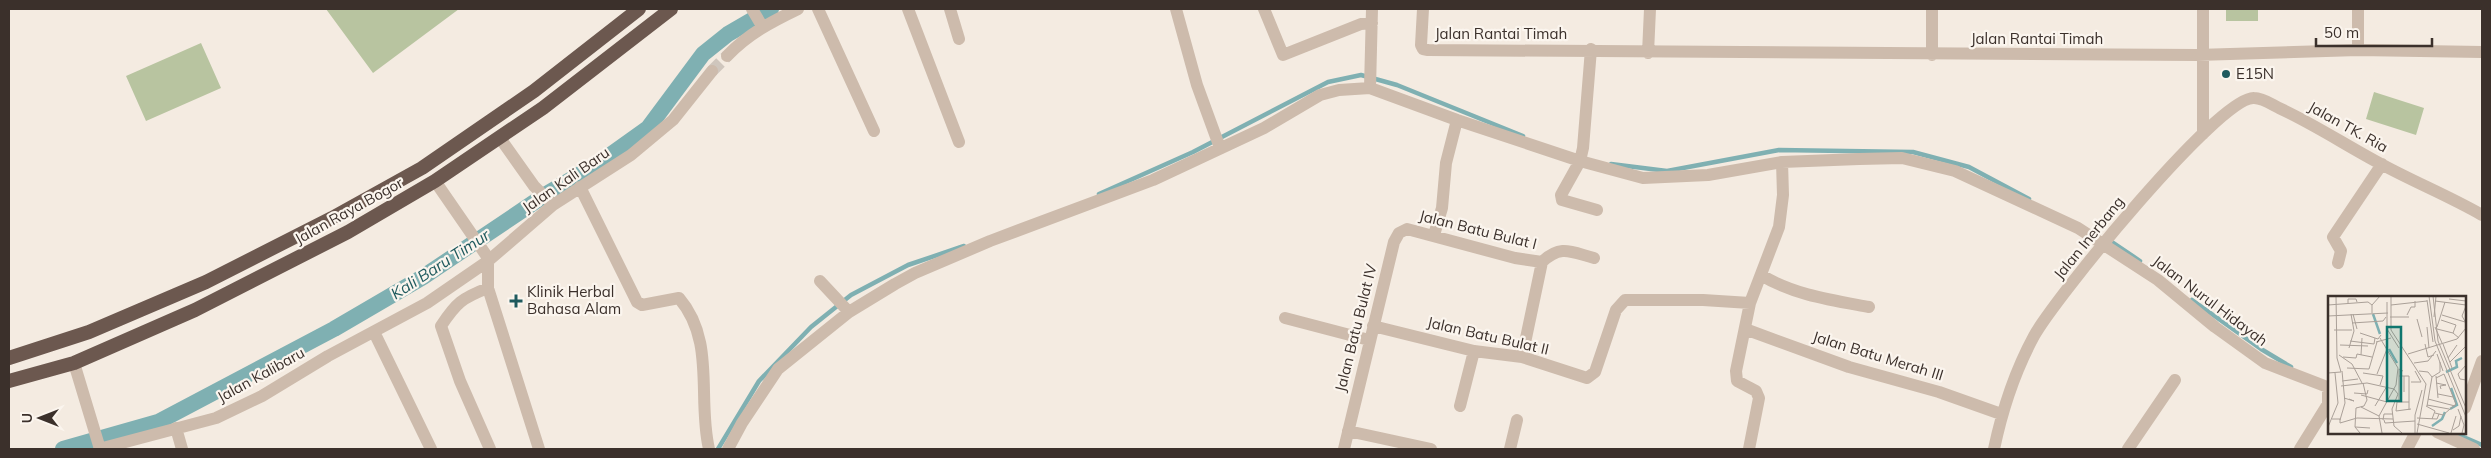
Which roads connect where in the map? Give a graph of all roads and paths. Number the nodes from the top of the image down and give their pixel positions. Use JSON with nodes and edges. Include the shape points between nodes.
{"nodes":[{"id":1,"x":639,"y":9,"type":"edge"},
{"id":2,"x":671,"y":9,"type":"edge"},
{"id":3,"x":798,"y":9,"type":"edge"},
{"id":4,"x":818,"y":9,"type":"edge"},
{"id":5,"x":908,"y":9,"type":"edge"},
{"id":6,"x":950,"y":9,"type":"edge"},
{"id":7,"x":1176,"y":9,"type":"edge"},
{"id":8,"x":1264,"y":9,"type":"edge"},
{"id":9,"x":1372,"y":9,"type":"edge"},
{"id":10,"x":1423,"y":9,"type":"edge"},
{"id":11,"x":1650,"y":9,"type":"edge"},
{"id":12,"x":1932,"y":9,"type":"edge"},
{"id":13,"x":2203,"y":9,"type":"edge"},
{"id":14,"x":2358,"y":9,"type":"edge"},
{"id":15,"x":752,"y":10,"type":"edge"},
{"id":16,"x":1372,"y":23,"type":"junction"},
{"id":17,"x":762,"y":26,"type":"junction"},
{"id":18,"x":959,"y":39,"type":"dead end"},
{"id":19,"x":1591,"y":50,"type":"junction"},
{"id":20,"x":2358,"y":50,"type":"junction"},
{"id":21,"x":2482,"y":52,"type":"edge"},
{"id":22,"x":1648,"y":53,"type":"junction"},
{"id":23,"x":1932,"y":55,"type":"junction"},
{"id":24,"x":2203,"y":55,"type":"junction"},
{"id":25,"x":727,"y":56,"type":"tunnel mouth"},
{"id":26,"x":712,"y":71,"type":"tunnel mouth"},
{"id":27,"x":555,"y":75,"type":"junction"},
{"id":28,"x":1370,"y":88,"type":"junction"},
{"id":29,"x":566,"y":92,"type":"junction"},
{"id":30,"x":1456,"y":120,"type":"junction"},
{"id":31,"x":874,"y":130,"type":"dead end"},
{"id":32,"x":2203,"y":134,"type":"junction"},
{"id":33,"x":500,"y":138,"type":"junction"},
{"id":34,"x":959,"y":142,"type":"dead end"},
{"id":35,"x":1218,"y":142,"type":"junction"},
{"id":36,"x":1581,"y":156,"type":"junction"},
{"id":37,"x":1782,"y":162,"type":"junction"},
{"id":38,"x":2382,"y":164,"type":"junction"},
{"id":39,"x":435,"y":181,"type":"junction"},
{"id":40,"x":580,"y":187,"type":"junction"},
{"id":41,"x":554,"y":205,"type":"junction"},
{"id":42,"x":1597,"y":210,"type":"dead end"},
{"id":43,"x":2482,"y":215,"type":"edge"},
{"id":44,"x":1399,"y":233,"type":"joint"},
{"id":45,"x":1434,"y":235,"type":"junction"},
{"id":46,"x":2106,"y":239,"type":"junction"},
{"id":47,"x":487,"y":258,"type":"junction"},
{"id":48,"x":1594,"y":258,"type":"dead end"},
{"id":49,"x":1542,"y":262,"type":"junction"},
{"id":50,"x":2338,"y":264,"type":"dead end"},
{"id":51,"x":1761,"y":275,"type":"junction"},
{"id":52,"x":820,"y":281,"type":"dead end"},
{"id":53,"x":488,"y":288,"type":"junction"},
{"id":54,"x":1750,"y":303,"type":"junction"},
{"id":55,"x":844,"y":307,"type":"junction"},
{"id":56,"x":1869,"y":307,"type":"dead end"},
{"id":57,"x":1285,"y":318,"type":"dead end"},
{"id":58,"x":1373,"y":326,"type":"junction"},
{"id":59,"x":1745,"y":329,"type":"junction"},
{"id":60,"x":374,"y":332,"type":"junction"},
{"id":61,"x":1369,"y":340,"type":"junction"},
{"id":62,"x":1474,"y":352,"type":"junction"},
{"id":63,"x":1522,"y":357,"type":"junction"},
{"id":64,"x":9,"y":358,"type":"edge"},
{"id":65,"x":2482,"y":361,"type":"edge"},
{"id":66,"x":74,"y":362,"type":"junction"},
{"id":67,"x":2175,"y":380,"type":"dead end"},
{"id":68,"x":9,"y":381,"type":"edge"},
{"id":69,"x":2328,"y":388,"type":"edge"},
{"id":70,"x":2328,"y":404,"type":"edge"},
{"id":71,"x":2466,"y":405,"type":"edge"},
{"id":72,"x":1460,"y":406,"type":"dead end"},
{"id":73,"x":2001,"y":414,"type":"junction"},
{"id":74,"x":1517,"y":420,"type":"dead end"},
{"id":75,"x":176,"y":428,"type":"junction"},
{"id":76,"x":1348,"y":432,"type":"junction"},
{"id":77,"x":2415,"y":433,"type":"edge"},
{"id":78,"x":2453,"y":435,"type":"edge"},
{"id":79,"x":99,"y":447,"type":"edge"},
{"id":80,"x":2469,"y":448,"type":"edge"},
{"id":81,"x":182,"y":449,"type":"edge"},
{"id":82,"x":431,"y":449,"type":"edge"},
{"id":83,"x":490,"y":449,"type":"edge"},
{"id":84,"x":539,"y":449,"type":"edge"},
{"id":85,"x":709,"y":449,"type":"edge"},
{"id":86,"x":728,"y":449,"type":"edge"},
{"id":87,"x":1344,"y":449,"type":"edge"},
{"id":88,"x":1431,"y":449,"type":"edge"},
{"id":89,"x":1510,"y":449,"type":"edge"},
{"id":90,"x":1749,"y":449,"type":"edge"},
{"id":91,"x":1994,"y":449,"type":"edge"},
{"id":92,"x":2128,"y":449,"type":"edge"},
{"id":93,"x":2300,"y":449,"type":"edge"},
{"id":94,"x":2407,"y":449,"type":"edge"}],
"edges":[{"from":1,"to":27,"type":"highway","name":"Jalan Raya Bogor"},
{"from":2,"to":29,"type":"highway","name":"Jalan Raya Bogor"},
{"from":3,"to":17,"type":"street"},
{"from":4,"to":31,"type":"street"},
{"from":5,"to":34,"type":"street"},
{"from":6,"to":18,"type":"street"},
{"from":7,"to":35,"type":"street","via":[[1197,85]]},
{"from":8,"to":16,"type":"street","via":[[1283,55],[1361,24]]},
{"from":9,"to":16,"type":"street"},
{"from":10,"to":19,"type":"street","name":"Jalan Rantai Timah","via":[[1423,49]]},
{"from":11,"to":22,"type":"street"},
{"from":12,"to":23,"type":"street"},
{"from":13,"to":24,"type":"street"},
{"from":14,"to":20,"type":"street"},
{"from":15,"to":17,"type":"street"},
{"from":16,"to":28,"type":"street"},
{"from":17,"to":25,"type":"street"},
{"from":19,"to":22,"type":"street","name":"Jalan Rantai Timah"},
{"from":19,"to":36,"type":"street"},
{"from":20,"to":21,"type":"street","name":"Jalan Rantai Timah"},
{"from":20,"to":24,"type":"street","name":"Jalan Rantai Timah"},
{"from":22,"to":23,"type":"street","name":"Jalan Rantai Timah"},
{"from":23,"to":24,"type":"street","name":"Jalan Rantai Timah"},
{"from":24,"to":32,"type":"street"},
{"from":26,"to":40,"type":"street","name":"Jalan Kali Baru","via":[[673,120],[631,155]]},
{"from":27,"to":29,"type":"highway"},
{"from":27,"to":64,"type":"highway","name":"Jalan Raya Bogor","via":[[422,168],[332,218],[206,282],[89,332]]},
{"from":28,"to":30,"type":"street","name":"Jalan Nurul Hidayah"},
{"from":28,"to":35,"type":"street","via":[[1320,95],[1264,128]]},
{"from":29,"to":33,"type":"highway","name":"Jalan Raya Bogor"},
{"from":30,"to":36,"type":"street","name":"Jalan Nurul Hidayah"},
{"from":30,"to":45,"type":"street","via":[[1446,163],[1442,208]]},
{"from":32,"to":38,"type":"street","name":"Jalan TK. Ria","via":[[2236,104],[2256,98],[2298,117]]},
{"from":32,"to":46,"type":"street","name":"Jalan Inerbang"},
{"from":33,"to":39,"type":"highway","name":"Jalan Raya Bogor"},
{"from":33,"to":41,"type":"street","via":[[534,186]]},
{"from":35,"to":55,"type":"street","via":[[1153,180],[990,241]]},
{"from":36,"to":37,"type":"street","name":"Jalan Nurul Hidayah","via":[[1636,176],[1658,178],[1708,175]]},
{"from":36,"to":42,"type":"street","via":[[1561,195],[1562,200]]},
{"from":37,"to":46,"type":"street","name":"Jalan Nurul Hidayah","via":[[1902,158],[1918,161],[1955,171]]},
{"from":37,"to":51,"type":"street","via":[[1779,227]]},
{"from":38,"to":43,"type":"street","name":"Jalan TK. Ria"},
{"from":38,"to":50,"type":"street","via":[[2333,237],[2341,251]]},
{"from":39,"to":47,"type":"street"},
{"from":39,"to":66,"type":"highway","name":"Jalan Raya Bogor","via":[[348,232],[196,310]]},
{"from":40,"to":41,"type":"street","name":"Jalan Kali Baru"},
{"from":40,"to":85,"type":"street","via":[[637,302],[642,305],[679,298],[699,332],[704,370],[704,422]]},
{"from":41,"to":47,"type":"street","name":"Jalan Kali Baru"},
{"from":44,"to":45,"type":"street","name":"Jalan Batu Bulat I","via":[[1407,229]]},
{"from":44,"to":58,"type":"street","name":"Jalan Batu Bulat IV"},
{"from":45,"to":49,"type":"street","name":"Jalan Batu Bulat I","via":[[1515,258]]},
{"from":46,"to":69,"type":"street","name":"Jalan Nurul Hidayah","via":[[2215,327],[2265,362]]},
{"from":46,"to":73,"type":"street","name":"Jalan Inerbang","via":[[2034,336]]},
{"from":47,"to":53,"type":"street"},
{"from":47,"to":60,"type":"street","name":"Jalan Kali Baru","via":[[427,303]]},
{"from":48,"to":49,"type":"street","via":[[1560,250]]},
{"from":49,"to":63,"type":"street","name":"Jalan Batu Bulat I"},
{"from":51,"to":54,"type":"street"},
{"from":51,"to":56,"type":"street","via":[[1783,288],[1802,294]]},
{"from":52,"to":55,"type":"street"},
{"from":53,"to":83,"type":"street","via":[[465,297],[441,326],[460,381]]},
{"from":53,"to":84,"type":"street"},
{"from":54,"to":59,"type":"street"},
{"from":54,"to":63,"type":"street","name":"Jalan Batu Bulat II","via":[[1625,300],[1620,303],[1591,377]]},
{"from":55,"to":86,"type":"street","via":[[778,369]]},
{"from":57,"to":61,"type":"street"},
{"from":58,"to":61,"type":"street","name":"Jalan Batu Bulat IV"},
{"from":58,"to":62,"type":"street","name":"Jalan Batu Bulat II"},
{"from":59,"to":73,"type":"street","name":"Jalan Batu Merah III","via":[[1849,367],[1939,392]]},
{"from":59,"to":90,"type":"street","via":[[1736,371],[1737,381],[1756,391],[1759,398]]},
{"from":60,"to":75,"type":"street","name":"Jalan Kalibaru","via":[[262,396],[216,418]]},
{"from":60,"to":82,"type":"street"},
{"from":61,"to":76,"type":"street","name":"Jalan Batu Bulat IV"},
{"from":62,"to":63,"type":"street","name":"Jalan Batu Bulat II"},
{"from":62,"to":72,"type":"street"},
{"from":65,"to":71,"type":"street"},
{"from":66,"to":68,"type":"highway","name":"Jalan Raya Bogor"},
{"from":66,"to":79,"type":"street"},
{"from":67,"to":92,"type":"street"},
{"from":70,"to":93,"type":"street"},
{"from":73,"to":91,"type":"street","name":"Jalan Inerbang"},
{"from":74,"to":89,"type":"street"},
{"from":75,"to":79,"type":"street","name":"Jalan Kalibaru"},
{"from":75,"to":81,"type":"street"},
{"from":76,"to":87,"type":"street","name":"Jalan Batu Bulat IV"},
{"from":76,"to":88,"type":"street"},
{"from":77,"to":94,"type":"street"},
{"from":78,"to":80,"type":"street"}]}
